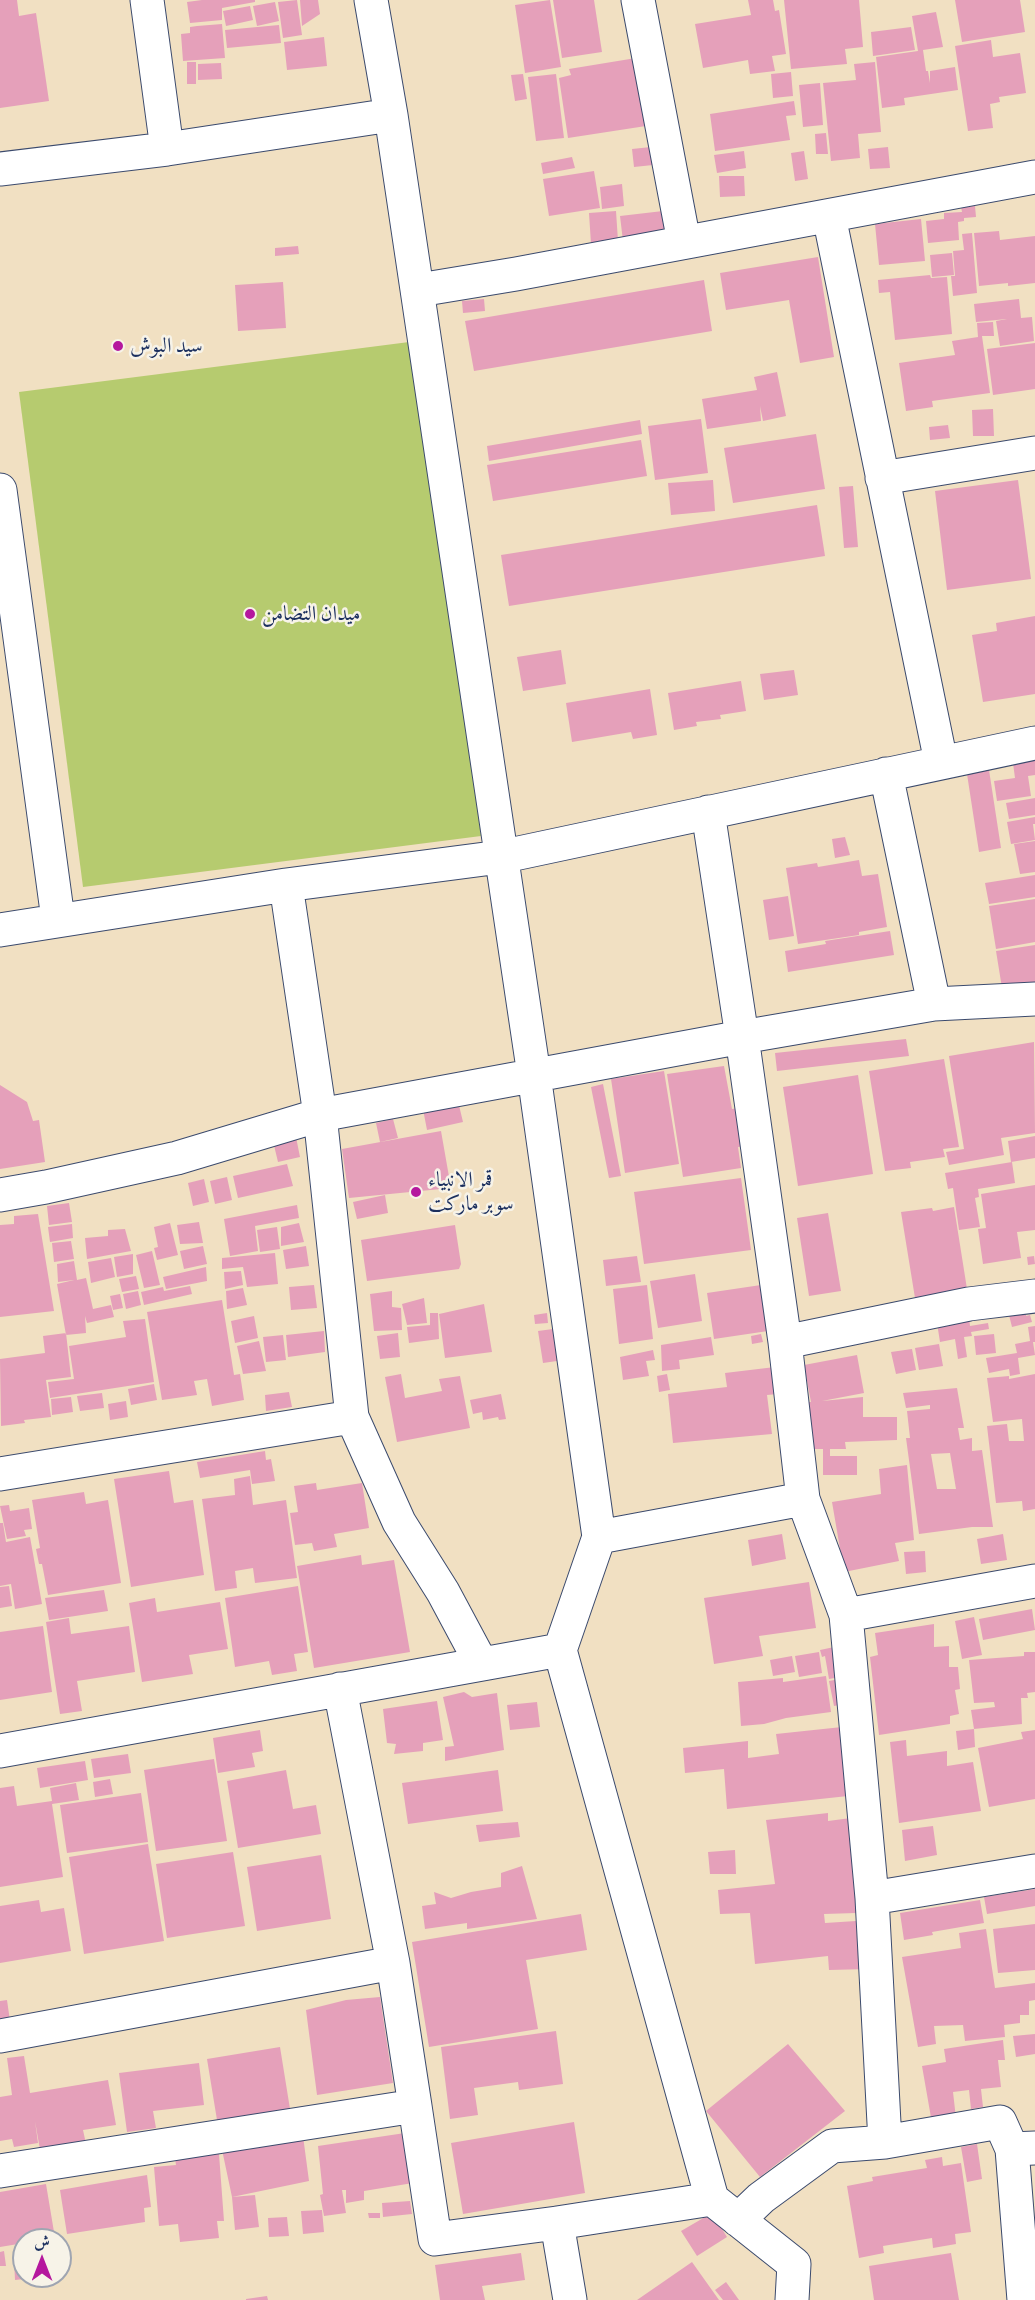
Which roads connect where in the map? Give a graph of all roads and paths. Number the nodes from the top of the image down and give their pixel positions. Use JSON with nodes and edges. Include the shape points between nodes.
{"nodes":[{"id":1,"x":147,"y":0,"type":"edge"},
{"id":2,"x":371,"y":0,"type":"edge"},
{"id":3,"x":638,"y":0,"type":"edge"},
{"id":4,"x":391,"y":115,"type":"junction"},
{"id":5,"x":168,"y":149,"type":"junction"},
{"id":6,"x":0,"y":169,"type":"edge"},
{"id":7,"x":1035,"y":177,"type":"edge"},
{"id":8,"x":829,"y":216,"type":"junction"},
{"id":9,"x":684,"y":242,"type":"junction"},
{"id":10,"x":418,"y":290,"type":"junction"},
{"id":11,"x":1035,"y":453,"type":"edge"},
{"id":12,"x":882,"y":478,"type":"junction"},
{"id":13,"x":0,"y":490,"type":"edge"},
{"id":14,"x":1035,"y":743,"type":"edge"},
{"id":15,"x":941,"y":762,"type":"junction"},
{"id":16,"x":886,"y":774,"type":"junction"},
{"id":17,"x":708,"y":812,"type":"junction"},
{"id":18,"x":500,"y":857,"type":"junction"},
{"id":19,"x":286,"y":885,"type":"junction"},
{"id":20,"x":58,"y":919,"type":"junction"},
{"id":21,"x":0,"y":930,"type":"edge"},
{"id":22,"x":1035,"y":999,"type":"edge"},
{"id":23,"x":934,"y":1004,"type":"junction"},
{"id":24,"x":742,"y":1037,"type":"junction"},
{"id":25,"x":534,"y":1076,"type":"junction"},
{"id":26,"x":320,"y":1115,"type":"junction"},
{"id":27,"x":0,"y":1195,"type":"edge"},
{"id":28,"x":1035,"y":1296,"type":"edge"},
{"id":29,"x":785,"y":1342,"type":"junction"},
{"id":30,"x":352,"y":1417,"type":"junction"},
{"id":31,"x":0,"y":1474,"type":"edge"},
{"id":32,"x":803,"y":1499,"type":"junction"},
{"id":33,"x":599,"y":1537,"type":"junction"},
{"id":34,"x":1035,"y":1581,"type":"edge"},
{"id":35,"x":846,"y":1616,"type":"junction"},
{"id":36,"x":560,"y":1650,"type":"junction"},
{"id":37,"x":481,"y":1663,"type":"junction"},
{"id":38,"x":340,"y":1689,"type":"junction"},
{"id":39,"x":0,"y":1751,"type":"edge"},
{"id":40,"x":1035,"y":1870,"type":"edge"},
{"id":41,"x":872,"y":1898,"type":"junction"},
{"id":42,"x":393,"y":1963,"type":"junction"},
{"id":43,"x":0,"y":2036,"type":"edge"},
{"id":44,"x":415,"y":2106,"type":"junction"},
{"id":45,"x":885,"y":2142,"type":"junction"},
{"id":46,"x":1023,"y":2149,"type":"edge"},
{"id":47,"x":0,"y":2171,"type":"edge"},
{"id":48,"x":712,"y":2199,"type":"junction"},
{"id":49,"x":738,"y":2220,"type":"junction"},
{"id":50,"x":557,"y":2223,"type":"junction"},
{"id":51,"x":570,"y":2300,"type":"edge"},
{"id":52,"x":792,"y":2300,"type":"edge"},
{"id":53,"x":1024,"y":2300,"type":"edge"}],
"edges":[{"from":1,"to":5,"type":"street"},
{"from":2,"to":4,"type":"street"},
{"from":3,"to":9,"type":"street"},
{"from":4,"to":5,"type":"street"},
{"from":4,"to":10,"type":"street"},
{"from":5,"to":6,"type":"street"},
{"from":7,"to":8,"type":"street"},
{"from":8,"to":9,"type":"street"},
{"from":8,"to":12,"type":"street"},
{"from":9,"to":10,"type":"street"},
{"from":10,"to":18,"type":"street"},
{"from":11,"to":12,"type":"street"},
{"from":12,"to":15,"type":"street"},
{"from":13,"to":20,"type":"street"},
{"from":14,"to":15,"type":"street"},
{"from":15,"to":16,"type":"street"},
{"from":16,"to":17,"type":"street"},
{"from":16,"to":23,"type":"street"},
{"from":17,"to":18,"type":"street"},
{"from":17,"to":24,"type":"street"},
{"from":18,"to":19,"type":"street"},
{"from":18,"to":25,"type":"street"},
{"from":19,"to":20,"type":"street"},
{"from":19,"to":26,"type":"street"},
{"from":20,"to":21,"type":"street"},
{"from":22,"to":23,"type":"street"},
{"from":23,"to":24,"type":"street"},
{"from":24,"to":25,"type":"street"},
{"from":24,"to":29,"type":"street"},
{"from":25,"to":26,"type":"street"},
{"from":25,"to":33,"type":"street"},
{"from":26,"to":27,"type":"street","via":[[177,1158]]},
{"from":26,"to":30,"type":"street"},
{"from":28,"to":29,"type":"street","via":[[969,1304]]},
{"from":29,"to":32,"type":"street"},
{"from":30,"to":31,"type":"street"},
{"from":30,"to":37,"type":"street","via":[[399,1522]]},
{"from":32,"to":33,"type":"street"},
{"from":32,"to":35,"type":"street"},
{"from":33,"to":36,"type":"street"},
{"from":34,"to":35,"type":"street"},
{"from":35,"to":41,"type":"street"},
{"from":36,"to":37,"type":"street"},
{"from":36,"to":48,"type":"street"},
{"from":37,"to":38,"type":"street"},
{"from":38,"to":39,"type":"street"},
{"from":38,"to":42,"type":"street"},
{"from":40,"to":41,"type":"street"},
{"from":41,"to":45,"type":"street"},
{"from":42,"to":43,"type":"street"},
{"from":42,"to":44,"type":"street"},
{"from":44,"to":47,"type":"street"},
{"from":44,"to":50,"type":"street","via":[[435,2239]]},
{"from":45,"to":46,"type":"street","via":[[1000,2122]]},
{"from":45,"to":49,"type":"street","via":[[832,2146]]},
{"from":46,"to":53,"type":"street"},
{"from":48,"to":49,"type":"street"},
{"from":48,"to":50,"type":"street"},
{"from":49,"to":52,"type":"street","via":[[794,2264]]},
{"from":50,"to":51,"type":"street"}]}
